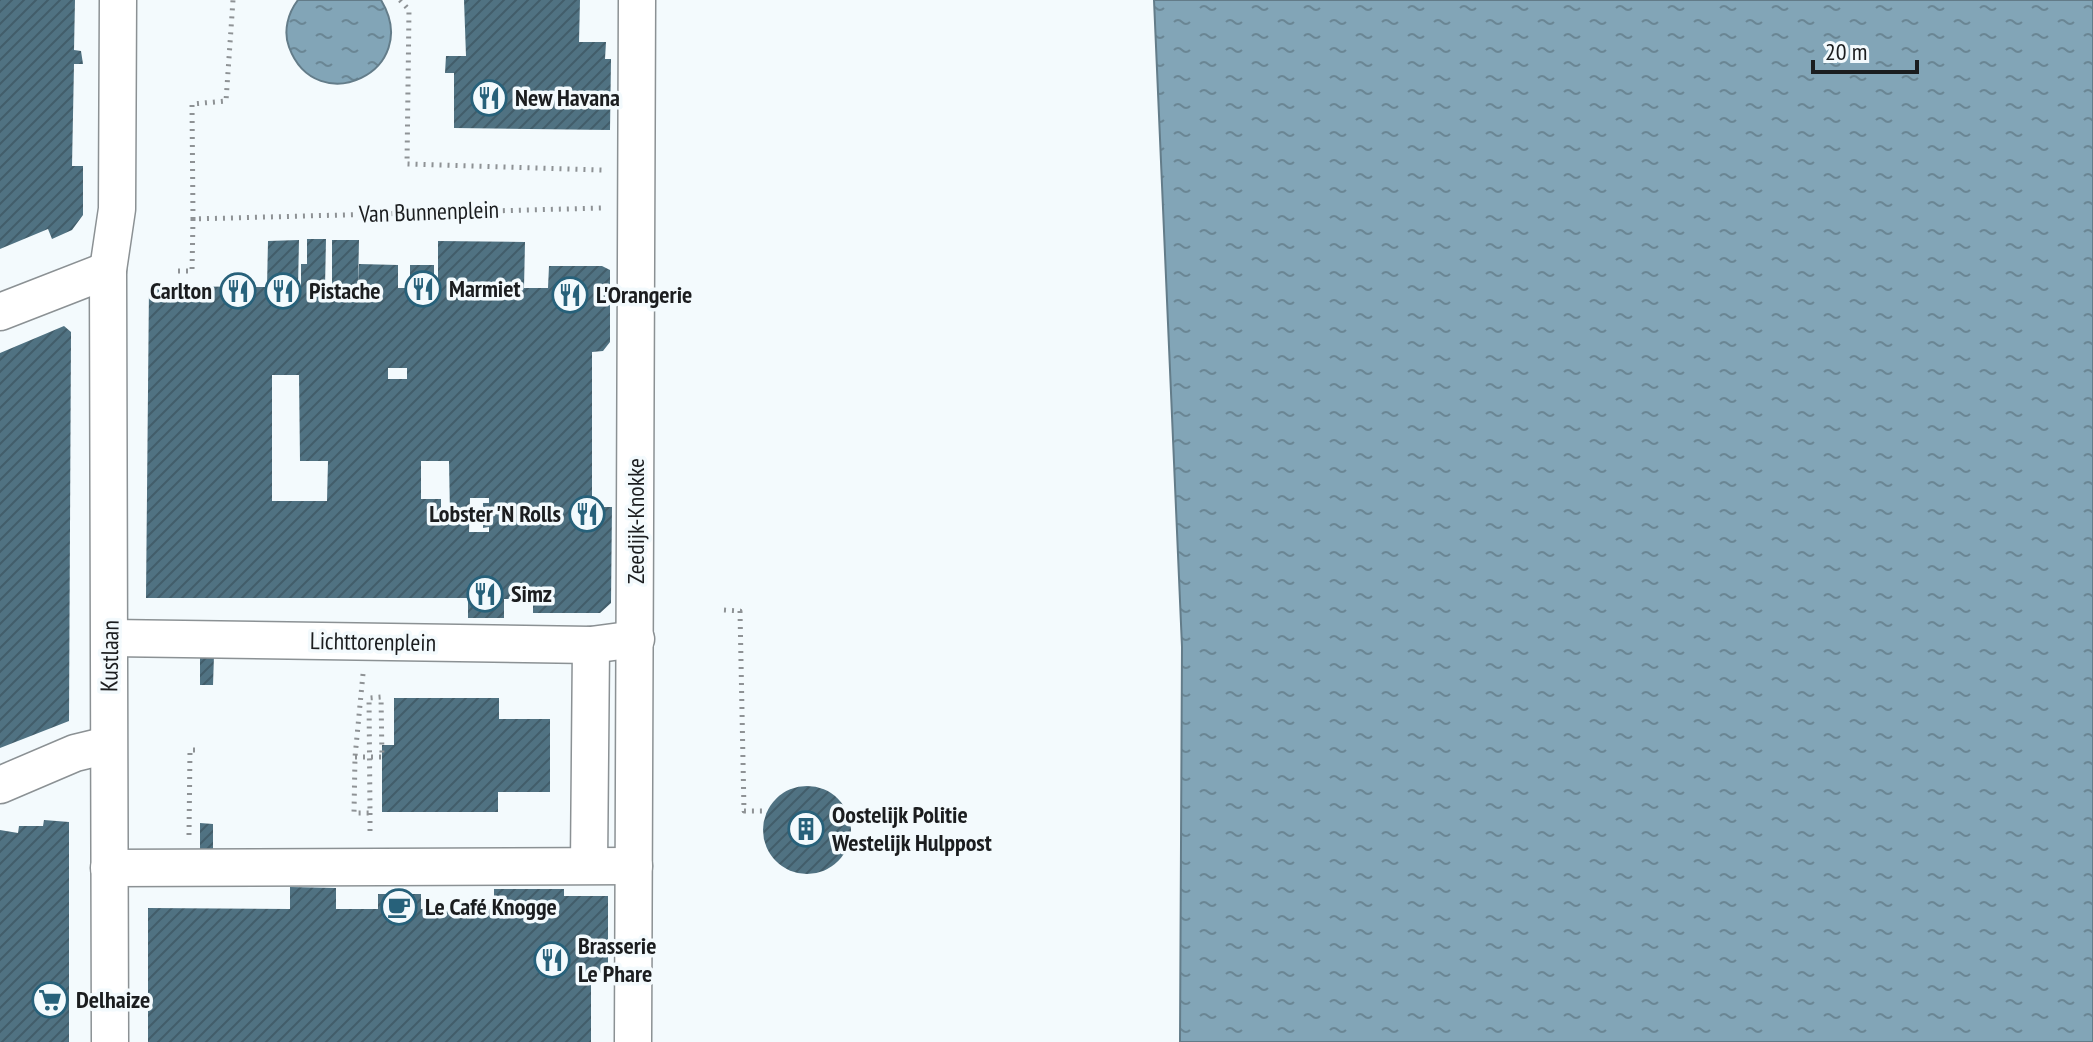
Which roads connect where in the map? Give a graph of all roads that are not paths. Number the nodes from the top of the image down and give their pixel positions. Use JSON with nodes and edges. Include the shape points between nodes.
{"nodes":[{"id":1,"x":118,"y":0,"type":"edge"},
{"id":2,"x":637,"y":0,"type":"edge"},
{"id":3,"x":108,"y":270,"type":"junction"},
{"id":4,"x":0,"y":312,"type":"edge"},
{"id":5,"x":111,"y":638,"type":"junction"},
{"id":6,"x":636,"y":639,"type":"junction"},
{"id":7,"x":591,"y":645,"type":"junction"},
{"id":8,"x":108,"y":745,"type":"junction"},
{"id":9,"x":0,"y":785,"type":"edge"},
{"id":10,"x":589,"y":865,"type":"junction"},
{"id":11,"x":634,"y":866,"type":"junction"},
{"id":12,"x":109,"y":868,"type":"junction"},
{"id":13,"x":110,"y":1042,"type":"edge"},
{"id":14,"x":633,"y":1042,"type":"edge"}],
"edges":[{"from":1,"to":3,"type":"street","via":[[117,209]]},
{"from":2,"to":6,"type":"street","name":"Zeedijk-Knokke"},
{"from":3,"to":4,"type":"street"},
{"from":3,"to":5,"type":"street","name":"Kustlaan"},
{"from":5,"to":7,"type":"street","name":"Lichttorenplein"},
{"from":5,"to":8,"type":"street","name":"Kustlaan"},
{"from":6,"to":7,"type":"street","name":"Lichttorenplein"},
{"from":6,"to":11,"type":"street","name":"Zeedijk-Knokke"},
{"from":7,"to":10,"type":"street"},
{"from":8,"to":9,"type":"street"},
{"from":8,"to":12,"type":"street","name":"Kustlaan"},
{"from":10,"to":11,"type":"street"},
{"from":10,"to":12,"type":"street"},
{"from":11,"to":14,"type":"street","name":"Zeedijk-Knokke"},
{"from":12,"to":13,"type":"street","name":"Kustlaan"}]}
